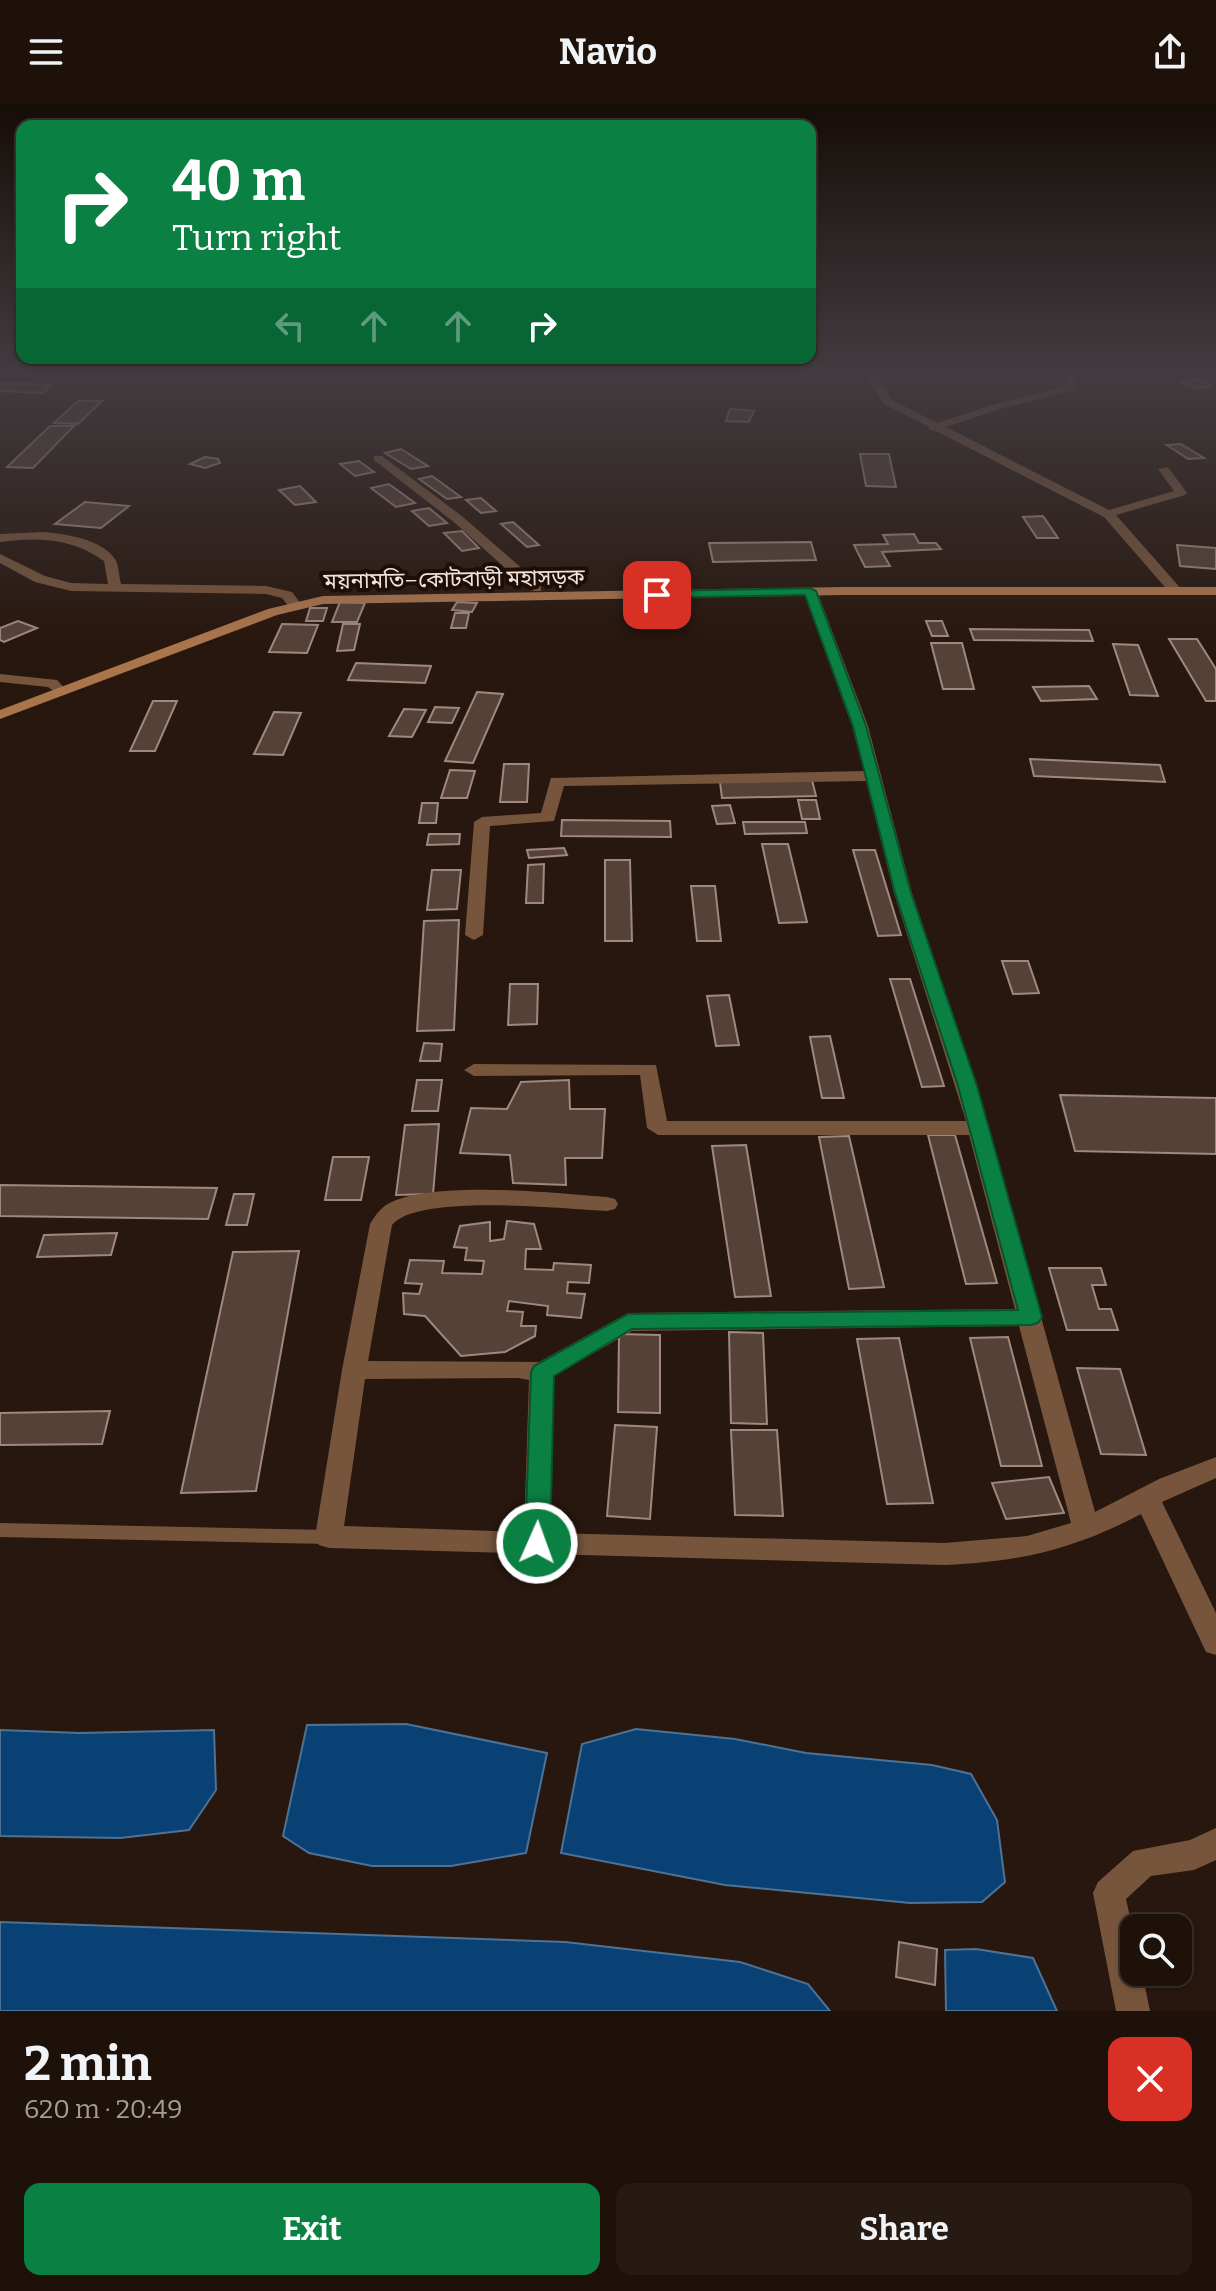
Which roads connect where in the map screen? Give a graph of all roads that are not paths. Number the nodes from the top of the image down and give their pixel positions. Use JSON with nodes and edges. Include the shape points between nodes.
{"nodes":[{"id":1,"x":384,"y":462,"type":"edge"},
{"id":2,"x":1007,"y":462,"type":"edge"},
{"id":3,"x":1164,"y":469,"type":"dead end"},
{"id":4,"x":1108,"y":514,"type":"junction"},
{"id":5,"x":0,"y":538,"type":"edge"},
{"id":6,"x":0,"y":558,"type":"edge"},
{"id":7,"x":1216,"y":581,"type":"edge"},
{"id":8,"x":1173,"y":586,"type":"junction"},
{"id":9,"x":115,"y":588,"type":"junction"},
{"id":10,"x":536,"y":588,"type":"junction"},
{"id":11,"x":810,"y":591,"type":"junction"},
{"id":12,"x":1216,"y":591,"type":"edge"},
{"id":13,"x":291,"y":600,"type":"junction"},
{"id":14,"x":0,"y":678,"type":"edge"},
{"id":15,"x":56,"y":687,"type":"junction"},
{"id":16,"x":0,"y":702,"type":"edge"},
{"id":17,"x":0,"y":715,"type":"edge"},
{"id":18,"x":873,"y":776,"type":"junction"},
{"id":19,"x":474,"y":935,"type":"dead end"},
{"id":20,"x":474,"y":1070,"type":"dead end"},
{"id":21,"x":979,"y":1128,"type":"junction"},
{"id":22,"x":607,"y":1204,"type":"dead end"},
{"id":23,"x":1031,"y":1317,"type":"junction"},
{"id":24,"x":354,"y":1370,"type":"junction"},
{"id":25,"x":542,"y":1372,"type":"junction"},
{"id":26,"x":1216,"y":1467,"type":"edge"},
{"id":27,"x":1147,"y":1499,"type":"junction"},
{"id":28,"x":1086,"y":1529,"type":"junction"},
{"id":29,"x":0,"y":1530,"type":"edge"},
{"id":30,"x":329,"y":1537,"type":"junction"},
{"id":31,"x":537,"y":1543,"type":"junction"},
{"id":32,"x":1216,"y":1643,"type":"edge"},
{"id":33,"x":1216,"y":1843,"type":"edge"},
{"id":34,"x":1133,"y":2011,"type":"edge"}],
"edges":[{"from":1,"to":10,"type":"street","via":[[439,501]]},
{"from":2,"to":4,"type":"street"},
{"from":3,"to":4,"type":"street","via":[[1181,493]]},
{"from":4,"to":8,"type":"street"},
{"from":5,"to":9,"type":"street","via":[[46,535],[85,543],[110,560]]},
{"from":6,"to":9,"type":"street","via":[[53,584]]},
{"from":7,"to":8,"type":"main road","name":"ময়নামতি–কোটবাড়ী মহাসড়ক"},
{"from":8,"to":10,"type":"main road","name":"ময়নামতি–কোটবাড়ী মহাসড়ক"},
{"from":8,"to":11,"type":"main road","name":"ময়নামতি–কোটবাড়ী মহাসড়ক"},
{"from":8,"to":12,"type":"main road","name":"ময়নামতি–কোটবাড়ী মহাসড়ক"},
{"from":9,"to":13,"type":"street","via":[[266,590]]},
{"from":10,"to":13,"type":"main road","name":"ময়নামতি–কোটবাড়ী মহাসড়ক","via":[[324,589]]},
{"from":11,"to":13,"type":"main road","name":"ময়নামতি–কোটবাড়ী মহাসড়ক"},
{"from":11,"to":18,"type":"street"},
{"from":13,"to":15,"type":"main road","name":"ময়নামতি–কোটবাড়ী মহাসড়ক"},
{"from":14,"to":15,"type":"street"},
{"from":15,"to":16,"type":"main road","name":"ময়নামতি–কোটবাড়ী মহাসড়ক"},
{"from":15,"to":17,"type":"main road","name":"ময়নামতি–কোটবাড়ী মহাসড়ক"},
{"from":18,"to":19,"type":"street","via":[[557,781],[548,818],[482,822]]},
{"from":18,"to":21,"type":"street","via":[[903,893]]},
{"from":20,"to":21,"type":"street","via":[[649,1069],[658,1128]]},
{"from":21,"to":23,"type":"street"},
{"from":22,"to":24,"type":"street","via":[[443,1200],[390,1212],[381,1224]]},
{"from":23,"to":25,"type":"street","via":[[628,1322]]},
{"from":23,"to":28,"type":"street"},
{"from":24,"to":25,"type":"street"},
{"from":24,"to":30,"type":"street"},
{"from":25,"to":31,"type":"street"},
{"from":26,"to":27,"type":"street"},
{"from":27,"to":28,"type":"street"},
{"from":27,"to":32,"type":"street"},
{"from":28,"to":31,"type":"street","via":[[1029,1547],[976,1553]]},
{"from":29,"to":30,"type":"lane"},
{"from":30,"to":31,"type":"street"},
{"from":33,"to":34,"type":"street","via":[[1194,1855],[1144,1862],[1109,1893]]}]}
